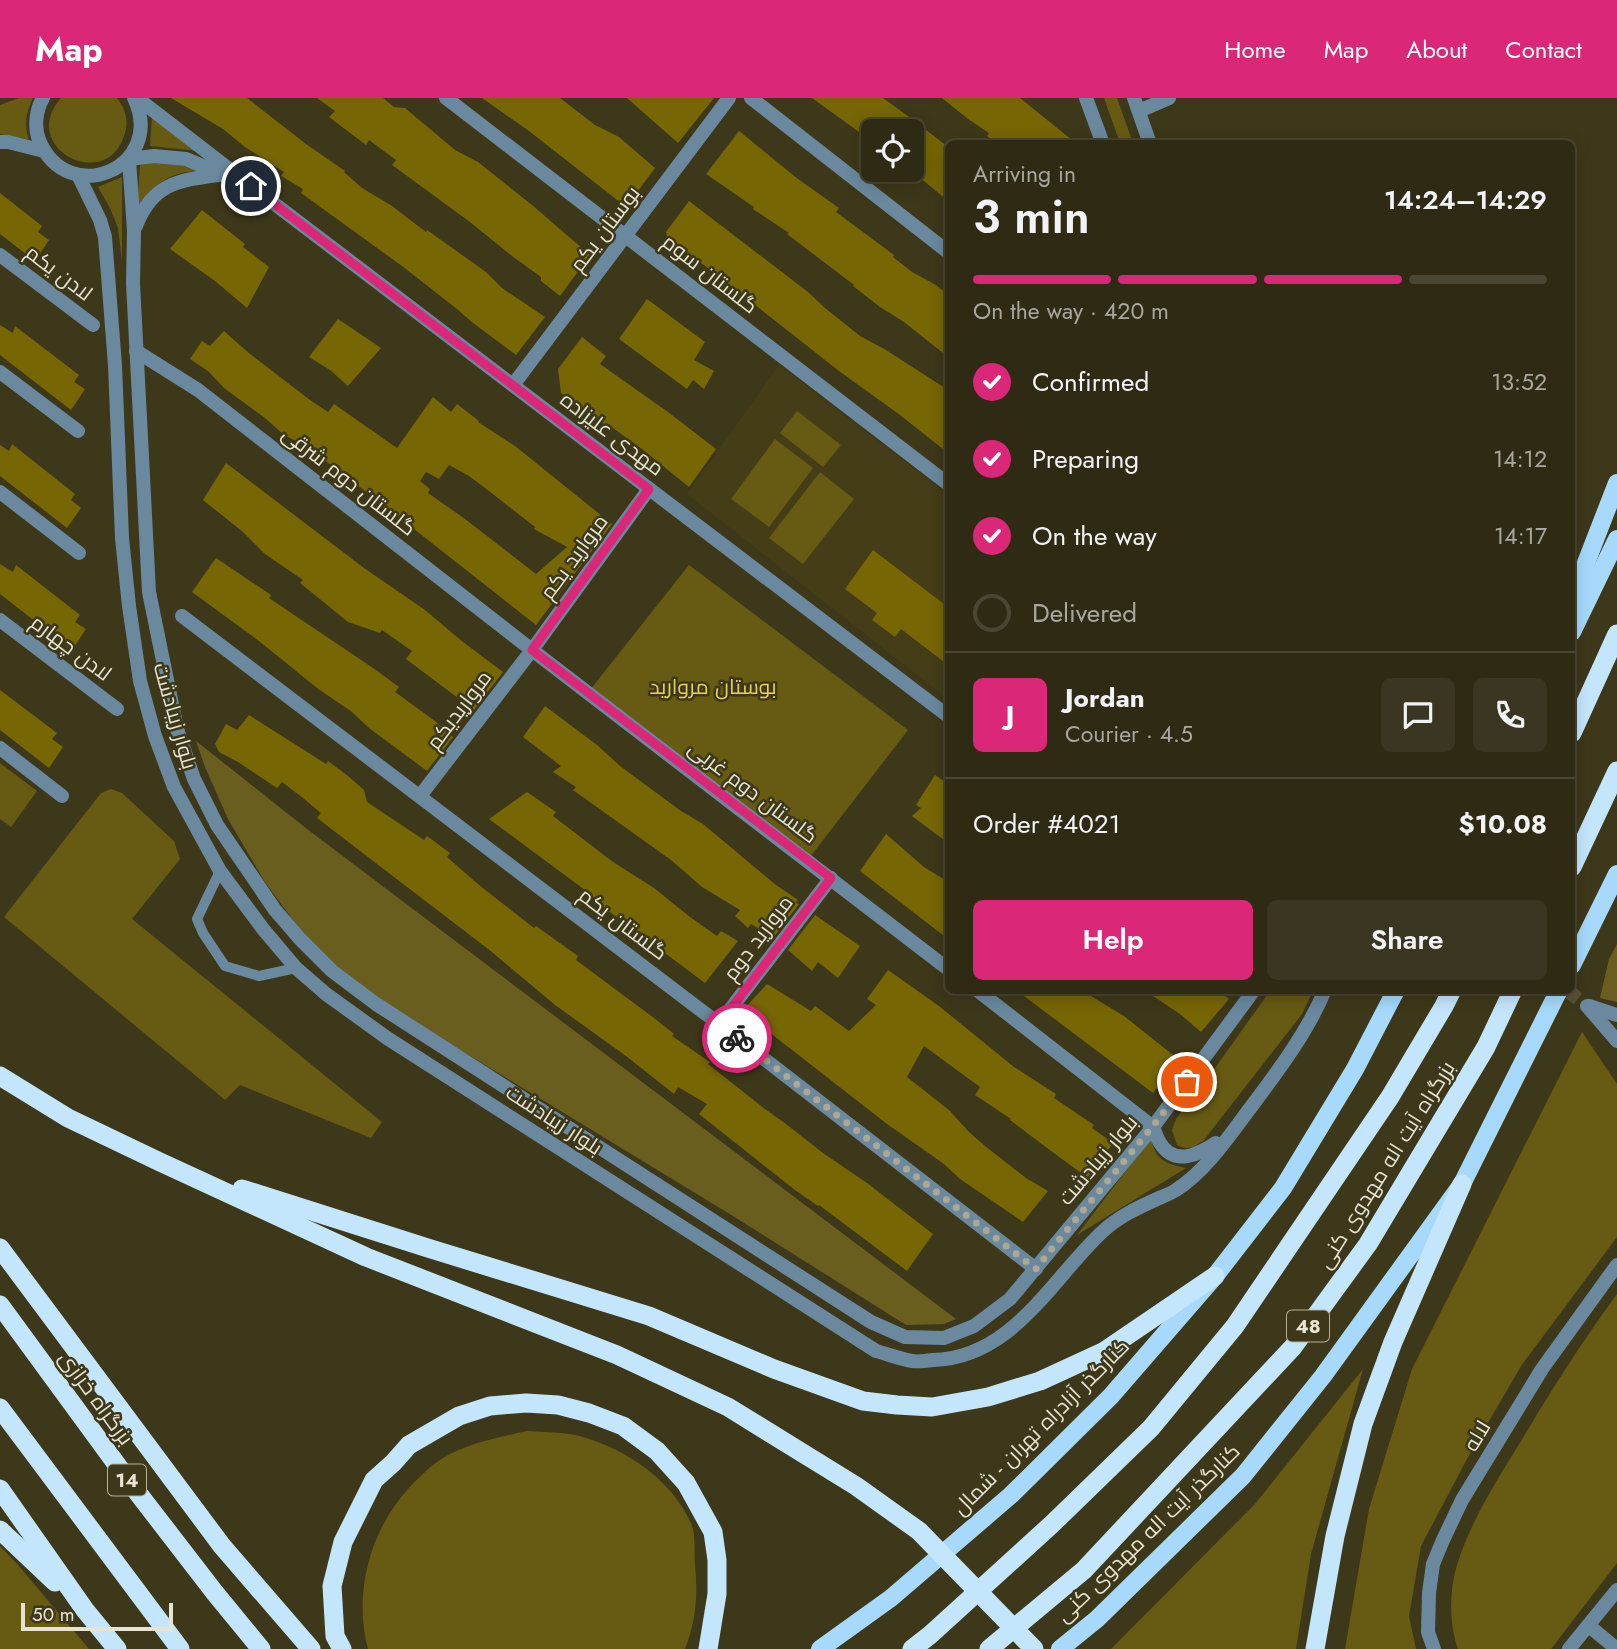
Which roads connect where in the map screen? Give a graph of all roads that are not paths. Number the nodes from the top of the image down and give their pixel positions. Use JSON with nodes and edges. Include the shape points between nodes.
{"nodes":[{"id":1,"x":43,"y":98,"type":"edge"},
{"id":2,"x":136,"y":98,"type":"edge"},
{"id":3,"x":446,"y":98,"type":"edge"},
{"id":4,"x":729,"y":98,"type":"edge"},
{"id":5,"x":751,"y":98,"type":"edge"},
{"id":6,"x":1086,"y":98,"type":"edge"},
{"id":7,"x":1169,"y":98,"type":"edge"},
{"id":8,"x":1136,"y":105,"type":"edge"},
{"id":9,"x":1102,"y":140,"type":"edge"},
{"id":10,"x":1149,"y":140,"type":"edge"},
{"id":11,"x":0,"y":142,"type":"edge"},
{"id":12,"x":44,"y":151,"type":"junction"},
{"id":13,"x":129,"y":159,"type":"junction"},
{"id":14,"x":78,"y":175,"type":"junction"},
{"id":15,"x":222,"y":175,"type":"junction"},
{"id":16,"x":251,"y":186,"type":"junction"},
{"id":17,"x":134,"y":231,"type":"junction"},
{"id":18,"x":626,"y":236,"type":"junction"},
{"id":19,"x":945,"y":250,"type":"edge"},
{"id":20,"x":0,"y":255,"type":"edge"},
{"id":21,"x":93,"y":325,"type":"dead end"},
{"id":22,"x":136,"y":351,"type":"junction"},
{"id":23,"x":0,"y":372,"type":"edge"},
{"id":24,"x":513,"y":386,"type":"junction"},
{"id":25,"x":78,"y":430,"type":"dead end"},
{"id":26,"x":945,"y":482,"type":"edge"},
{"id":27,"x":1617,"y":483,"type":"edge"},
{"id":28,"x":649,"y":489,"type":"junction"},
{"id":29,"x":0,"y":492,"type":"edge"},
{"id":30,"x":1617,"y":539,"type":"edge"},
{"id":31,"x":79,"y":553,"type":"dead end"},
{"id":32,"x":1575,"y":590,"type":"edge"},
{"id":33,"x":182,"y":616,"type":"dead end"},
{"id":34,"x":0,"y":620,"type":"edge"},
{"id":35,"x":1575,"y":626,"type":"edge"},
{"id":36,"x":1617,"y":634,"type":"edge"},
{"id":37,"x":532,"y":650,"type":"junction"},
{"id":38,"x":117,"y":709,"type":"dead end"},
{"id":39,"x":945,"y":714,"type":"edge"},
{"id":40,"x":1575,"y":726,"type":"edge"},
{"id":41,"x":0,"y":748,"type":"edge"},
{"id":42,"x":1617,"y":771,"type":"edge"},
{"id":43,"x":62,"y":796,"type":"dead end"},
{"id":44,"x":420,"y":796,"type":"junction"},
{"id":45,"x":1575,"y":861,"type":"edge"},
{"id":46,"x":220,"y":871,"type":"junction"},
{"id":47,"x":1617,"y":874,"type":"edge"},
{"id":48,"x":831,"y":878,"type":"junction"},
{"id":49,"x":1575,"y":959,"type":"edge"},
{"id":50,"x":945,"y":967,"type":"edge"},
{"id":51,"x":296,"y":968,"type":"junction"},
{"id":52,"x":982,"y":994,"type":"edge"},
{"id":53,"x":1251,"y":994,"type":"edge"},
{"id":54,"x":1323,"y":994,"type":"edge"},
{"id":55,"x":1394,"y":994,"type":"edge"},
{"id":56,"x":1450,"y":994,"type":"edge"},
{"id":57,"x":1511,"y":994,"type":"edge"},
{"id":58,"x":1557,"y":994,"type":"edge"},
{"id":59,"x":1617,"y":1015,"type":"edge"},
{"id":60,"x":719,"y":1024,"type":"junction"},
{"id":61,"x":1617,"y":1041,"type":"edge"},
{"id":62,"x":0,"y":1076,"type":"edge"},
{"id":63,"x":1153,"y":1127,"type":"junction"},
{"id":64,"x":1230,"y":1135,"type":"junction"},
{"id":65,"x":160,"y":1162,"type":"junction"},
{"id":66,"x":1462,"y":1184,"type":"junction"},
{"id":67,"x":0,"y":1248,"type":"edge"},
{"id":68,"x":1617,"y":1265,"type":"edge"},
{"id":69,"x":1036,"y":1269,"type":"junction"},
{"id":70,"x":1215,"y":1276,"type":"junction"},
{"id":71,"x":0,"y":1305,"type":"edge"},
{"id":72,"x":0,"y":1408,"type":"edge"},
{"id":73,"x":0,"y":1489,"type":"edge"},
{"id":74,"x":0,"y":1530,"type":"edge"},
{"id":75,"x":1617,"y":1590,"type":"edge"},
{"id":76,"x":85,"y":1610,"type":"junction"},
{"id":77,"x":1589,"y":1626,"type":"junction"},
{"id":78,"x":117,"y":1649,"type":"edge"},
{"id":79,"x":180,"y":1649,"type":"edge"},
{"id":80,"x":261,"y":1649,"type":"edge"},
{"id":81,"x":311,"y":1649,"type":"edge"},
{"id":82,"x":342,"y":1649,"type":"edge"},
{"id":83,"x":708,"y":1649,"type":"edge"},
{"id":84,"x":820,"y":1649,"type":"edge"},
{"id":85,"x":912,"y":1649,"type":"edge"},
{"id":86,"x":989,"y":1649,"type":"edge"},
{"id":87,"x":1034,"y":1649,"type":"edge"},
{"id":88,"x":1060,"y":1649,"type":"edge"},
{"id":89,"x":1315,"y":1649,"type":"edge"},
{"id":90,"x":1434,"y":1649,"type":"edge"},
{"id":91,"x":1569,"y":1649,"type":"edge"},
{"id":92,"x":1617,"y":1649,"type":"edge"}],
"edges":[{"from":1,"to":12,"type":"street","via":[[36,118]]},
{"from":2,"to":13,"type":"street","via":[[141,127]]},
{"from":2,"to":16,"type":"street","name":"مهدی علیزاده"},
{"from":3,"to":18,"type":"street","name":"گلستان سوم"},
{"from":4,"to":18,"type":"street","name":"بوستان یکم"},
{"from":5,"to":19,"type":"street"},
{"from":6,"to":9,"type":"street"},
{"from":7,"to":8,"type":"street"},
{"from":8,"to":10,"type":"street"},
{"from":11,"to":12,"type":"street"},
{"from":12,"to":14,"type":"street","via":[[52,162]]},
{"from":13,"to":14,"type":"street","via":[[106,174]]},
{"from":13,"to":15,"type":"street","via":[[186,159]]},
{"from":13,"to":17,"type":"street","name":"بلوار زیبادشت"},
{"from":14,"to":46,"type":"street","name":"بلوار زیبادشت","via":[[105,237],[122,538],[140,681],[174,787]]},
{"from":15,"to":16,"type":"street"},
{"from":15,"to":17,"type":"street","via":[[187,179],[162,190],[142,210]]},
{"from":16,"to":24,"type":"street","name":"مهدی علیزاده"},
{"from":17,"to":22,"type":"street","name":"بلوار زیبادشت"},
{"from":18,"to":24,"type":"street","name":"بوستان یکم"},
{"from":18,"to":26,"type":"street","name":"گلستان سوم"},
{"from":20,"to":21,"type":"street","name":"لادن یکم"},
{"from":22,"to":37,"type":"street","name":"گلستان دوم شرقی","via":[[198,390]]},
{"from":22,"to":69,"type":"street","name":"بلوار زیبادشت","via":[[149,592],[177,729],[194,779],[217,825],[275,910],[308,947],[376,1004],[871,1322],[905,1338],[944,1338],[974,1326],[1010,1299]]},
{"from":23,"to":25,"type":"street"},
{"from":24,"to":28,"type":"street","name":"مهدی علیزاده"},
{"from":27,"to":32,"type":"main road"},
{"from":28,"to":37,"type":"street","name":"مروارید یکم"},
{"from":28,"to":39,"type":"street","name":"مهدی علیزاده"},
{"from":29,"to":31,"type":"street"},
{"from":30,"to":35,"type":"main road"},
{"from":33,"to":44,"type":"street","name":"گلستان یکم"},
{"from":34,"to":38,"type":"street","name":"لادن چهارم"},
{"from":36,"to":40,"type":"highway"},
{"from":37,"to":44,"type":"street","name":"مرواریدیکم"},
{"from":37,"to":48,"type":"street","name":"گلستان دوم غربی"},
{"from":41,"to":43,"type":"street"},
{"from":42,"to":45,"type":"highway"},
{"from":44,"to":60,"type":"street","name":"گلستان یکم"},
{"from":46,"to":51,"type":"street","name":"بلوار زیبادشت"},
{"from":46,"to":51,"type":"lane","via":[[197,919],[225,966],[259,976]]},
{"from":47,"to":49,"type":"main road"},
{"from":48,"to":50,"type":"street","name":"گلستان دوم غربی"},
{"from":48,"to":60,"type":"street","name":"مروارید دوم"},
{"from":51,"to":64,"type":"street","name":"بلوار زیبادشت","via":[[387,1038],[857,1339],[876,1351],[912,1361],[944,1360],[992,1343],[1013,1328],[1102,1232],[1119,1218],[1176,1190]]},
{"from":52,"to":63,"type":"street"},
{"from":53,"to":63,"type":"street","name":"بلوار زیبادشت"},
{"from":54,"to":64,"type":"street","name":"بلوار زیبادشت","via":[[1310,1021]]},
{"from":55,"to":70,"type":"main road","via":[[1283,1188]]},
{"from":56,"to":85,"type":"highway","name":"بزرگراه آیت اله مهدوی کنی","via":[[1390,1097],[1235,1326],[1151,1428]]},
{"from":57,"to":86,"type":"highway","name":"بزرگراه آیت اله مهدوی کنی","number":"48","via":[[1486,1047],[1368,1244],[1293,1347],[1084,1570]]},
{"from":58,"to":66,"type":"main road","name":"کنارگذر آیت اله مهدوی کنی"},
{"from":59,"to":61,"type":"street","via":[[1587,1006]]},
{"from":60,"to":69,"type":"street","name":"گلستان یکم"},
{"from":62,"to":65,"type":"highway","via":[[68,1118]]},
{"from":63,"to":64,"type":"street","via":[[1161,1145],[1182,1158],[1197,1155]]},
{"from":63,"to":69,"type":"street","name":"بلوار زیبادشت"},
{"from":65,"to":70,"type":"highway","via":[[649,1316],[787,1374],[863,1401],[897,1405],[932,1407],[1040,1381],[1103,1352]]},
{"from":65,"to":87,"type":"highway","via":[[366,1257],[617,1355],[728,1407],[919,1531]]},
{"from":66,"to":88,"type":"main road","name":"کنارگذر آیت اله مهدوی کنی","via":[[1324,1376],[1243,1476],[1097,1619]]},
{"from":66,"to":89,"type":"highway","via":[[1393,1342],[1363,1424],[1335,1536]]},
{"from":67,"to":81,"type":"highway","via":[[222,1546]]},
{"from":68,"to":90,"type":"street","name":"لاله","via":[[1542,1369],[1462,1500],[1433,1564],[1428,1632]]},
{"from":70,"to":84,"type":"main road","name":"کنارگذر آزادراه تهران - شمال","via":[[1111,1396],[1011,1495],[891,1598]]},
{"from":71,"to":80,"type":"highway","name":"بزرگراه خرازی","number":"14","via":[[131,1484]]},
{"from":72,"to":79,"type":"highway"},
{"from":73,"to":76,"type":"highway"},
{"from":74,"to":76,"type":"highway"},
{"from":75,"to":77,"type":"street"},
{"from":76,"to":78,"type":"highway"},
{"from":77,"to":91,"type":"street"},
{"from":77,"to":92,"type":"street"},
{"from":82,"to":83,"type":"highway","via":[[335,1636],[332,1586],[342,1542],[374,1480],[409,1445],[459,1416],[526,1402],[558,1405],[623,1426],[657,1451],[686,1483],[713,1532],[717,1560]]}]}
